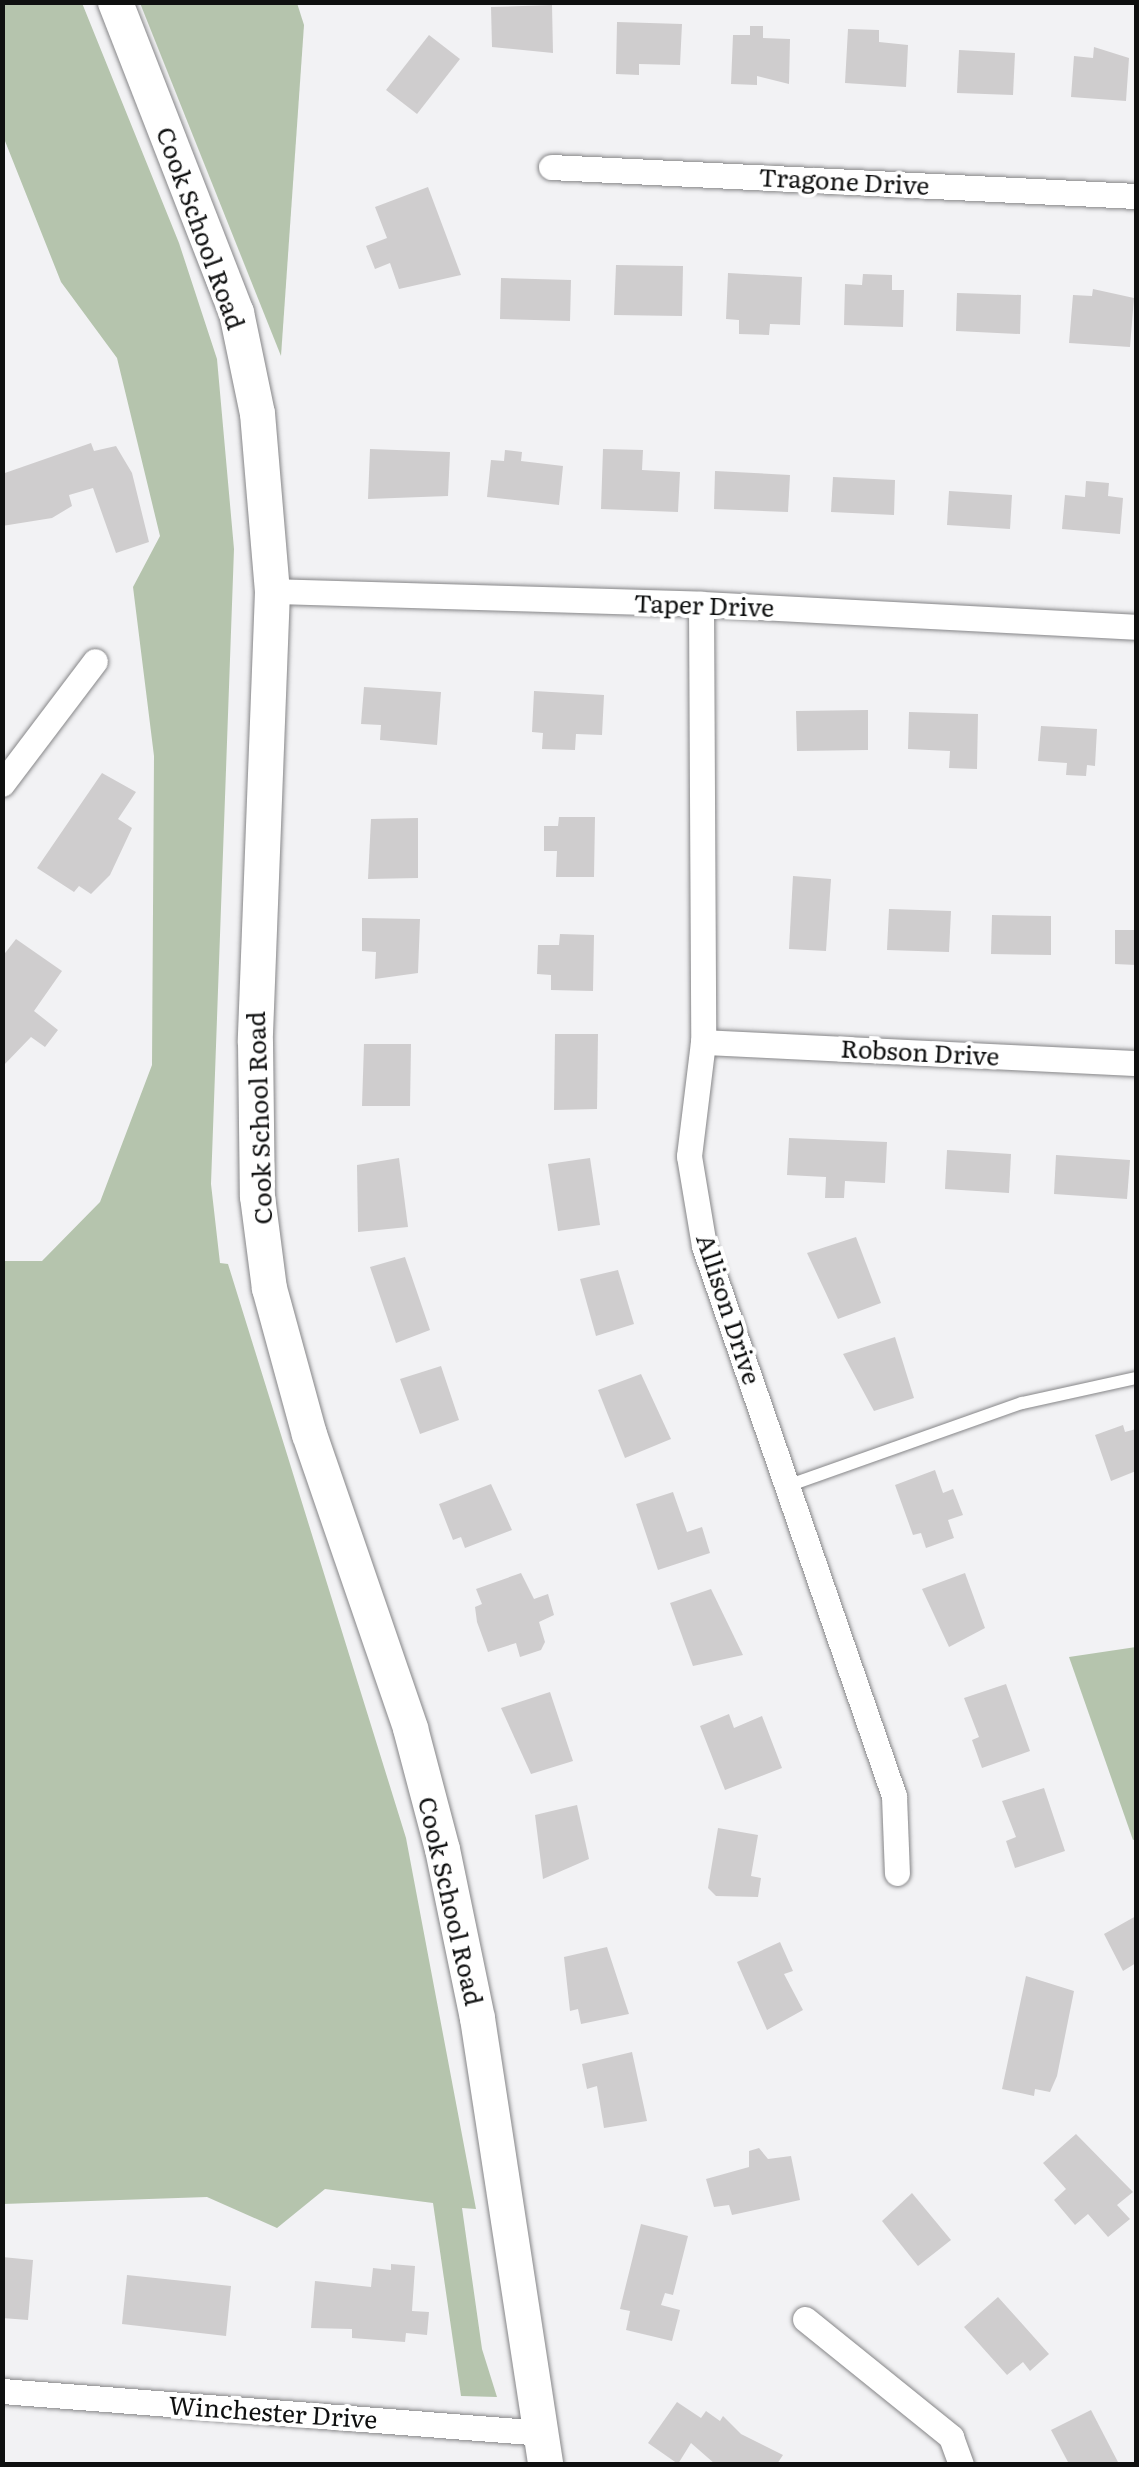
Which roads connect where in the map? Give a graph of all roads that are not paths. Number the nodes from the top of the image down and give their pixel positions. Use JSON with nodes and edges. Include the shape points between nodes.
{"nodes":[{"id":1,"x":115,"y":2,"type":"edge"},
{"id":2,"x":551,"y":167,"type":"dead end"},
{"id":3,"x":1136,"y":196,"type":"edge"},
{"id":4,"x":272,"y":590,"type":"junction"},
{"id":5,"x":701,"y":604,"type":"junction"},
{"id":6,"x":1136,"y":627,"type":"edge"},
{"id":7,"x":95,"y":662,"type":"dead end"},
{"id":8,"x":2,"y":784,"type":"edge"},
{"id":9,"x":703,"y":1042,"type":"junction"},
{"id":10,"x":1136,"y":1063,"type":"edge"},
{"id":11,"x":1136,"y":1378,"type":"edge"},
{"id":12,"x":790,"y":1485,"type":"junction"},
{"id":13,"x":898,"y":1873,"type":"dead end"},
{"id":14,"x":806,"y":2320,"type":"dead end"},
{"id":15,"x":2,"y":2391,"type":"edge"},
{"id":16,"x":544,"y":2449,"type":"edge"},
{"id":17,"x":961,"y":2464,"type":"edge"}],
"edges":[{"from":1,"to":4,"type":"street","name":"Cook School Road","via":[[236,312],[257,413]]},
{"from":2,"to":3,"type":"street","name":"Tragone Drive"},
{"from":4,"to":5,"type":"street","name":"Taper Drive"},
{"from":4,"to":16,"type":"street","name":"Cook School Road","via":[[254,1042],[257,1196],[269,1288],[308,1434],[410,1728],[442,1849],[477,2018]]},
{"from":5,"to":6,"type":"street","name":"Taper Drive"},
{"from":5,"to":9,"type":"street","name":"Allison Drive"},
{"from":7,"to":8,"type":"street"},
{"from":9,"to":10,"type":"street","name":"Robson Drive"},
{"from":9,"to":12,"type":"street","name":"Allison Drive","via":[[689,1156],[704,1246]]},
{"from":11,"to":12,"type":"lane","via":[[1022,1403]]},
{"from":12,"to":13,"type":"street","name":"Allison Drive","via":[[894,1796]]},
{"from":14,"to":17,"type":"street","via":[[951,2437]]},
{"from":15,"to":16,"type":"street","name":"Winchester Drive"}]}
